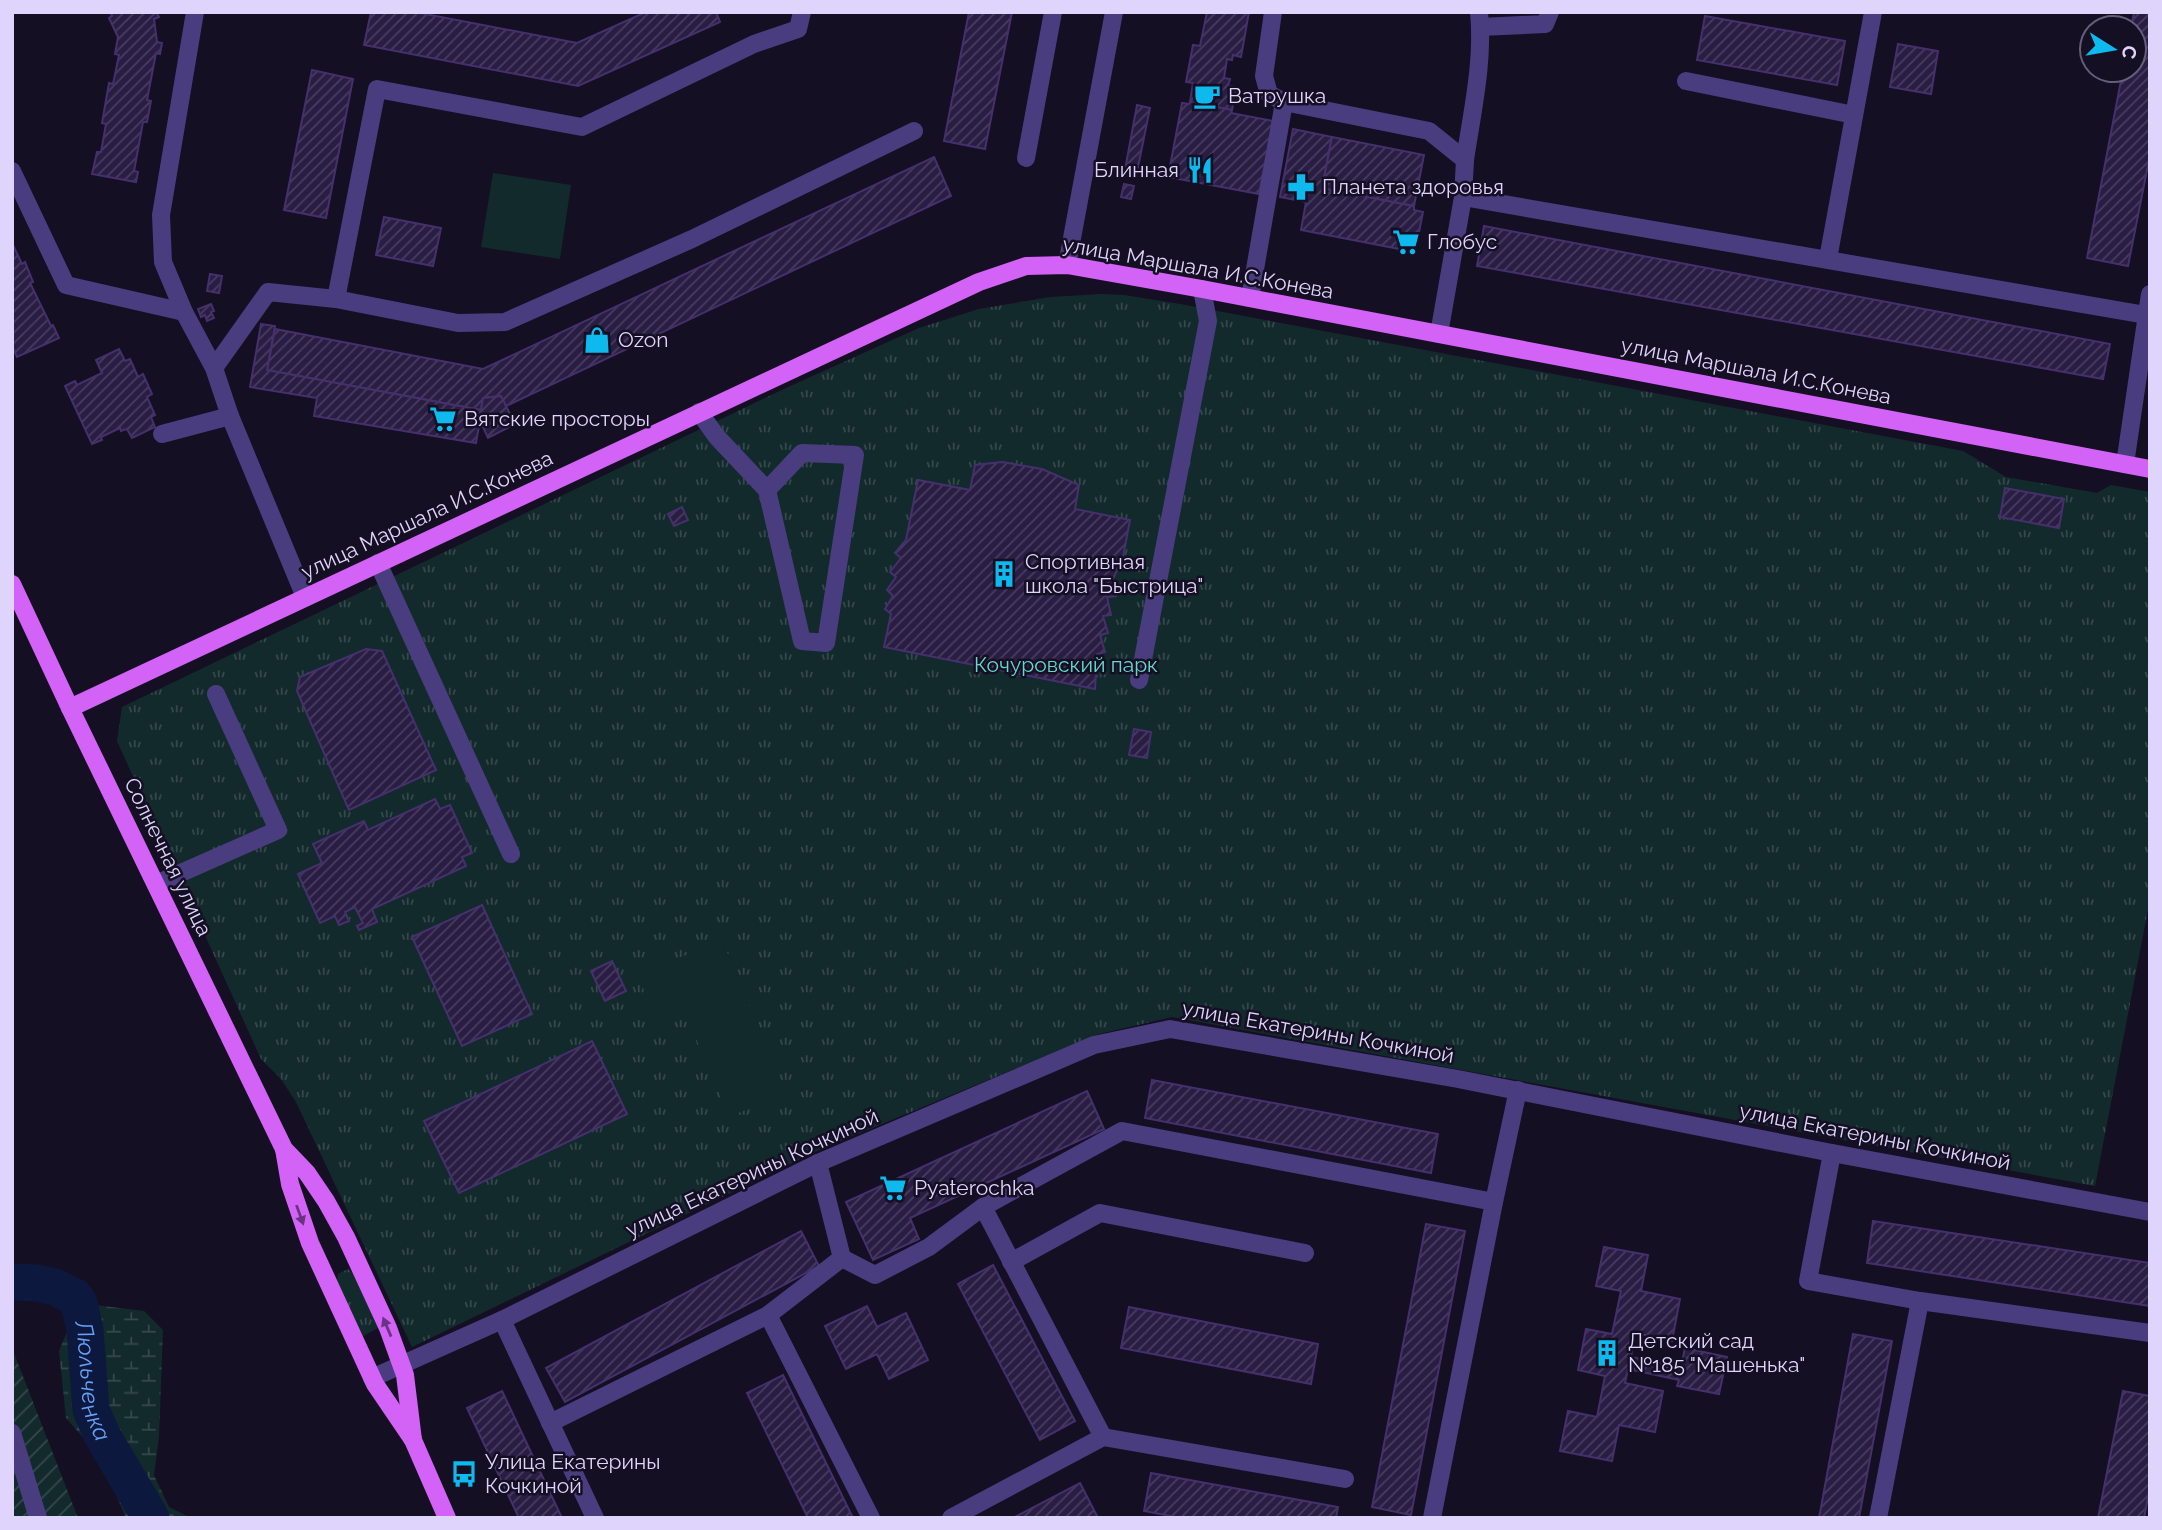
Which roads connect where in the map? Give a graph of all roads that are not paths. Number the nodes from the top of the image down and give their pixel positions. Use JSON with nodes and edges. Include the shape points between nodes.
{"nodes":[{"id":1,"x":195,"y":12,"type":"edge"},
{"id":2,"x":802,"y":12,"type":"edge"},
{"id":3,"x":1053,"y":12,"type":"edge"},
{"id":4,"x":1114,"y":12,"type":"edge"},
{"id":5,"x":1273,"y":12,"type":"edge"},
{"id":6,"x":1550,"y":12,"type":"edge"},
{"id":7,"x":1873,"y":12,"type":"edge"},
{"id":8,"x":1479,"y":20,"type":"edge"},
{"id":9,"x":1686,"y":82,"type":"dead end"},
{"id":10,"x":1284,"y":102,"type":"junction"},
{"id":11,"x":1854,"y":116,"type":"junction"},
{"id":12,"x":914,"y":131,"type":"dead end"},
{"id":13,"x":1026,"y":158,"type":"dead end"},
{"id":14,"x":1465,"y":160,"type":"junction"},
{"id":15,"x":12,"y":171,"type":"edge"},
{"id":16,"x":1463,"y":197,"type":"junction"},
{"id":17,"x":1828,"y":259,"type":"junction"},
{"id":18,"x":1067,"y":265,"type":"junction"},
{"id":19,"x":1202,"y":289,"type":"junction"},
{"id":20,"x":2150,"y":294,"type":"edge"},
{"id":21,"x":1250,"y":298,"type":"junction"},
{"id":22,"x":336,"y":299,"type":"junction"},
{"id":23,"x":184,"y":312,"type":"junction"},
{"id":24,"x":2146,"y":315,"type":"junction"},
{"id":25,"x":1438,"y":334,"type":"junction"},
{"id":26,"x":214,"y":369,"type":"junction"},
{"id":27,"x":699,"y":412,"type":"junction"},
{"id":28,"x":230,"y":416,"type":"junction"},
{"id":29,"x":162,"y":434,"type":"dead end"},
{"id":30,"x":2125,"y":464,"type":"junction"},
{"id":31,"x":2150,"y":469,"type":"edge"},
{"id":32,"x":767,"y":489,"type":"junction"},
{"id":33,"x":378,"y":563,"type":"junction"},
{"id":34,"x":12,"y":584,"type":"edge"},
{"id":35,"x":304,"y":597,"type":"junction"},
{"id":36,"x":1139,"y":680,"type":"dead end"},
{"id":37,"x":216,"y":694,"type":"dead end"},
{"id":38,"x":70,"y":708,"type":"junction"},
{"id":39,"x":511,"y":854,"type":"dead end"},
{"id":40,"x":156,"y":884,"type":"junction"},
{"id":41,"x":1518,"y":1090,"type":"junction"},
{"id":42,"x":284,"y":1149,"type":"junction"},
{"id":43,"x":1832,"y":1153,"type":"junction"},
{"id":44,"x":818,"y":1163,"type":"junction"},
{"id":45,"x":1494,"y":1202,"type":"junction"},
{"id":46,"x":984,"y":1208,"type":"junction"},
{"id":47,"x":2150,"y":1212,"type":"edge"},
{"id":48,"x":1305,"y":1253,"type":"dead end"},
{"id":49,"x":842,"y":1258,"type":"junction"},
{"id":50,"x":1011,"y":1262,"type":"junction"},
{"id":51,"x":1920,"y":1301,"type":"junction"},
{"id":52,"x":768,"y":1315,"type":"junction"},
{"id":53,"x":502,"y":1320,"type":"junction"},
{"id":54,"x":2150,"y":1334,"type":"edge"},
{"id":55,"x":402,"y":1365,"type":"junction"},
{"id":56,"x":372,"y":1378,"type":"junction"},
{"id":57,"x":550,"y":1423,"type":"junction"},
{"id":58,"x":12,"y":1433,"type":"edge"},
{"id":59,"x":1104,"y":1437,"type":"junction"},
{"id":60,"x":413,"y":1440,"type":"junction"},
{"id":61,"x":1345,"y":1479,"type":"dead end"},
{"id":62,"x":38,"y":1518,"type":"edge"},
{"id":63,"x":447,"y":1518,"type":"edge"},
{"id":64,"x":595,"y":1518,"type":"edge"},
{"id":65,"x":871,"y":1518,"type":"edge"},
{"id":66,"x":951,"y":1518,"type":"edge"},
{"id":67,"x":1432,"y":1518,"type":"edge"},
{"id":68,"x":1878,"y":1518,"type":"edge"}],
"edges":[{"from":1,"to":23,"type":"street","via":[[162,215],[163,262]]},
{"from":2,"to":22,"type":"street","via":[[798,29],[754,44],[582,127],[377,89]]},
{"from":3,"to":13,"type":"street"},
{"from":4,"to":18,"type":"street"},
{"from":5,"to":10,"type":"street","via":[[1264,76],[1269,94]]},
{"from":6,"to":8,"type":"street","via":[[1545,24]]},
{"from":7,"to":11,"type":"street"},
{"from":8,"to":14,"type":"street","via":[[1478,69]]},
{"from":9,"to":11,"type":"street"},
{"from":10,"to":14,"type":"street","via":[[1429,131]]},
{"from":10,"to":21,"type":"street"},
{"from":11,"to":17,"type":"street"},
{"from":12,"to":22,"type":"street","via":[[692,239],[505,322],[458,323]]},
{"from":14,"to":16,"type":"street"},
{"from":15,"to":23,"type":"street","via":[[66,285]]},
{"from":16,"to":17,"type":"street"},
{"from":16,"to":25,"type":"street"},
{"from":17,"to":24,"type":"street"},
{"from":18,"to":19,"type":"main road","name":"улица Маршала И.С.Конева"},
{"from":18,"to":27,"type":"main road","name":"улица Маршала И.С.Конева","via":[[1026,266],[979,282]]},
{"from":19,"to":21,"type":"main road","name":"улица Маршала И.С.Конева"},
{"from":19,"to":36,"type":"street","via":[[1208,321]]},
{"from":20,"to":24,"type":"street"},
{"from":21,"to":25,"type":"main road","name":"улица Маршала И.С.Конева"},
{"from":22,"to":26,"type":"street","via":[[268,292]]},
{"from":23,"to":26,"type":"street"},
{"from":24,"to":30,"type":"street"},
{"from":25,"to":30,"type":"main road","name":"улица Маршала И.С.Конева"},
{"from":26,"to":28,"type":"street"},
{"from":27,"to":32,"type":"street"},
{"from":27,"to":33,"type":"main road","name":"улица Маршала И.С.Конева"},
{"from":28,"to":29,"type":"street"},
{"from":28,"to":35,"type":"street"},
{"from":30,"to":31,"type":"main road","name":"улица Маршала И.С.Конева"},
{"from":32,"to":32,"type":"street","via":[[802,641],[826,643],[855,455],[802,453]]},
{"from":33,"to":35,"type":"main road","name":"улица Маршала И.С.Конева"},
{"from":33,"to":39,"type":"street"},
{"from":34,"to":38,"type":"main road","name":"Солнечная улица"},
{"from":35,"to":38,"type":"main road","name":"улица Маршала И.С.Конева"},
{"from":37,"to":40,"type":"street","via":[[278,830]]},
{"from":38,"to":40,"type":"main road","name":"Солнечная улица"},
{"from":40,"to":42,"type":"main road","name":"Солнечная улица"},
{"from":41,"to":43,"type":"street","name":"улица Екатерины Кочкиной"},
{"from":41,"to":44,"type":"street","name":"улица Екатерины Кочкиной","via":[[1170,1029],[1094,1045]]},
{"from":41,"to":45,"type":"street"},
{"from":55,"to":42,"type":"main road","name":"Солнечная улица","one_way":true,"via":[[333,1213],[316,1185]]},
{"from":42,"to":56,"type":"main road","name":"Солнечная улица","one_way":true,"via":[[301,1220]]},
{"from":43,"to":47,"type":"street","name":"улица Екатерины Кочкиной"},
{"from":43,"to":51,"type":"street","via":[[1808,1281]]},
{"from":44,"to":49,"type":"street"},
{"from":44,"to":53,"type":"street","name":"улица Екатерины Кочкиной"},
{"from":45,"to":46,"type":"street","via":[[1122,1130]]},
{"from":45,"to":67,"type":"street"},
{"from":46,"to":49,"type":"street","via":[[929,1247],[875,1275]]},
{"from":46,"to":50,"type":"street"},
{"from":48,"to":50,"type":"street","via":[[1100,1213]]},
{"from":49,"to":52,"type":"street"},
{"from":50,"to":59,"type":"street"},
{"from":51,"to":54,"type":"street"},
{"from":51,"to":68,"type":"street"},
{"from":52,"to":57,"type":"street"},
{"from":52,"to":65,"type":"street"},
{"from":53,"to":55,"type":"street","name":"улица Екатерины Кочкиной"},
{"from":53,"to":57,"type":"street"},
{"from":55,"to":56,"type":"street","name":"улица Екатерины Кочкиной"},
{"from":55,"to":60,"type":"main road","name":"Солнечная улица"},
{"from":56,"to":60,"type":"main road","name":"Солнечная улица"},
{"from":57,"to":64,"type":"street"},
{"from":58,"to":62,"type":"street"},
{"from":59,"to":61,"type":"street"},
{"from":59,"to":66,"type":"street"},
{"from":60,"to":63,"type":"main road","name":"Солнечная улица"}]}
